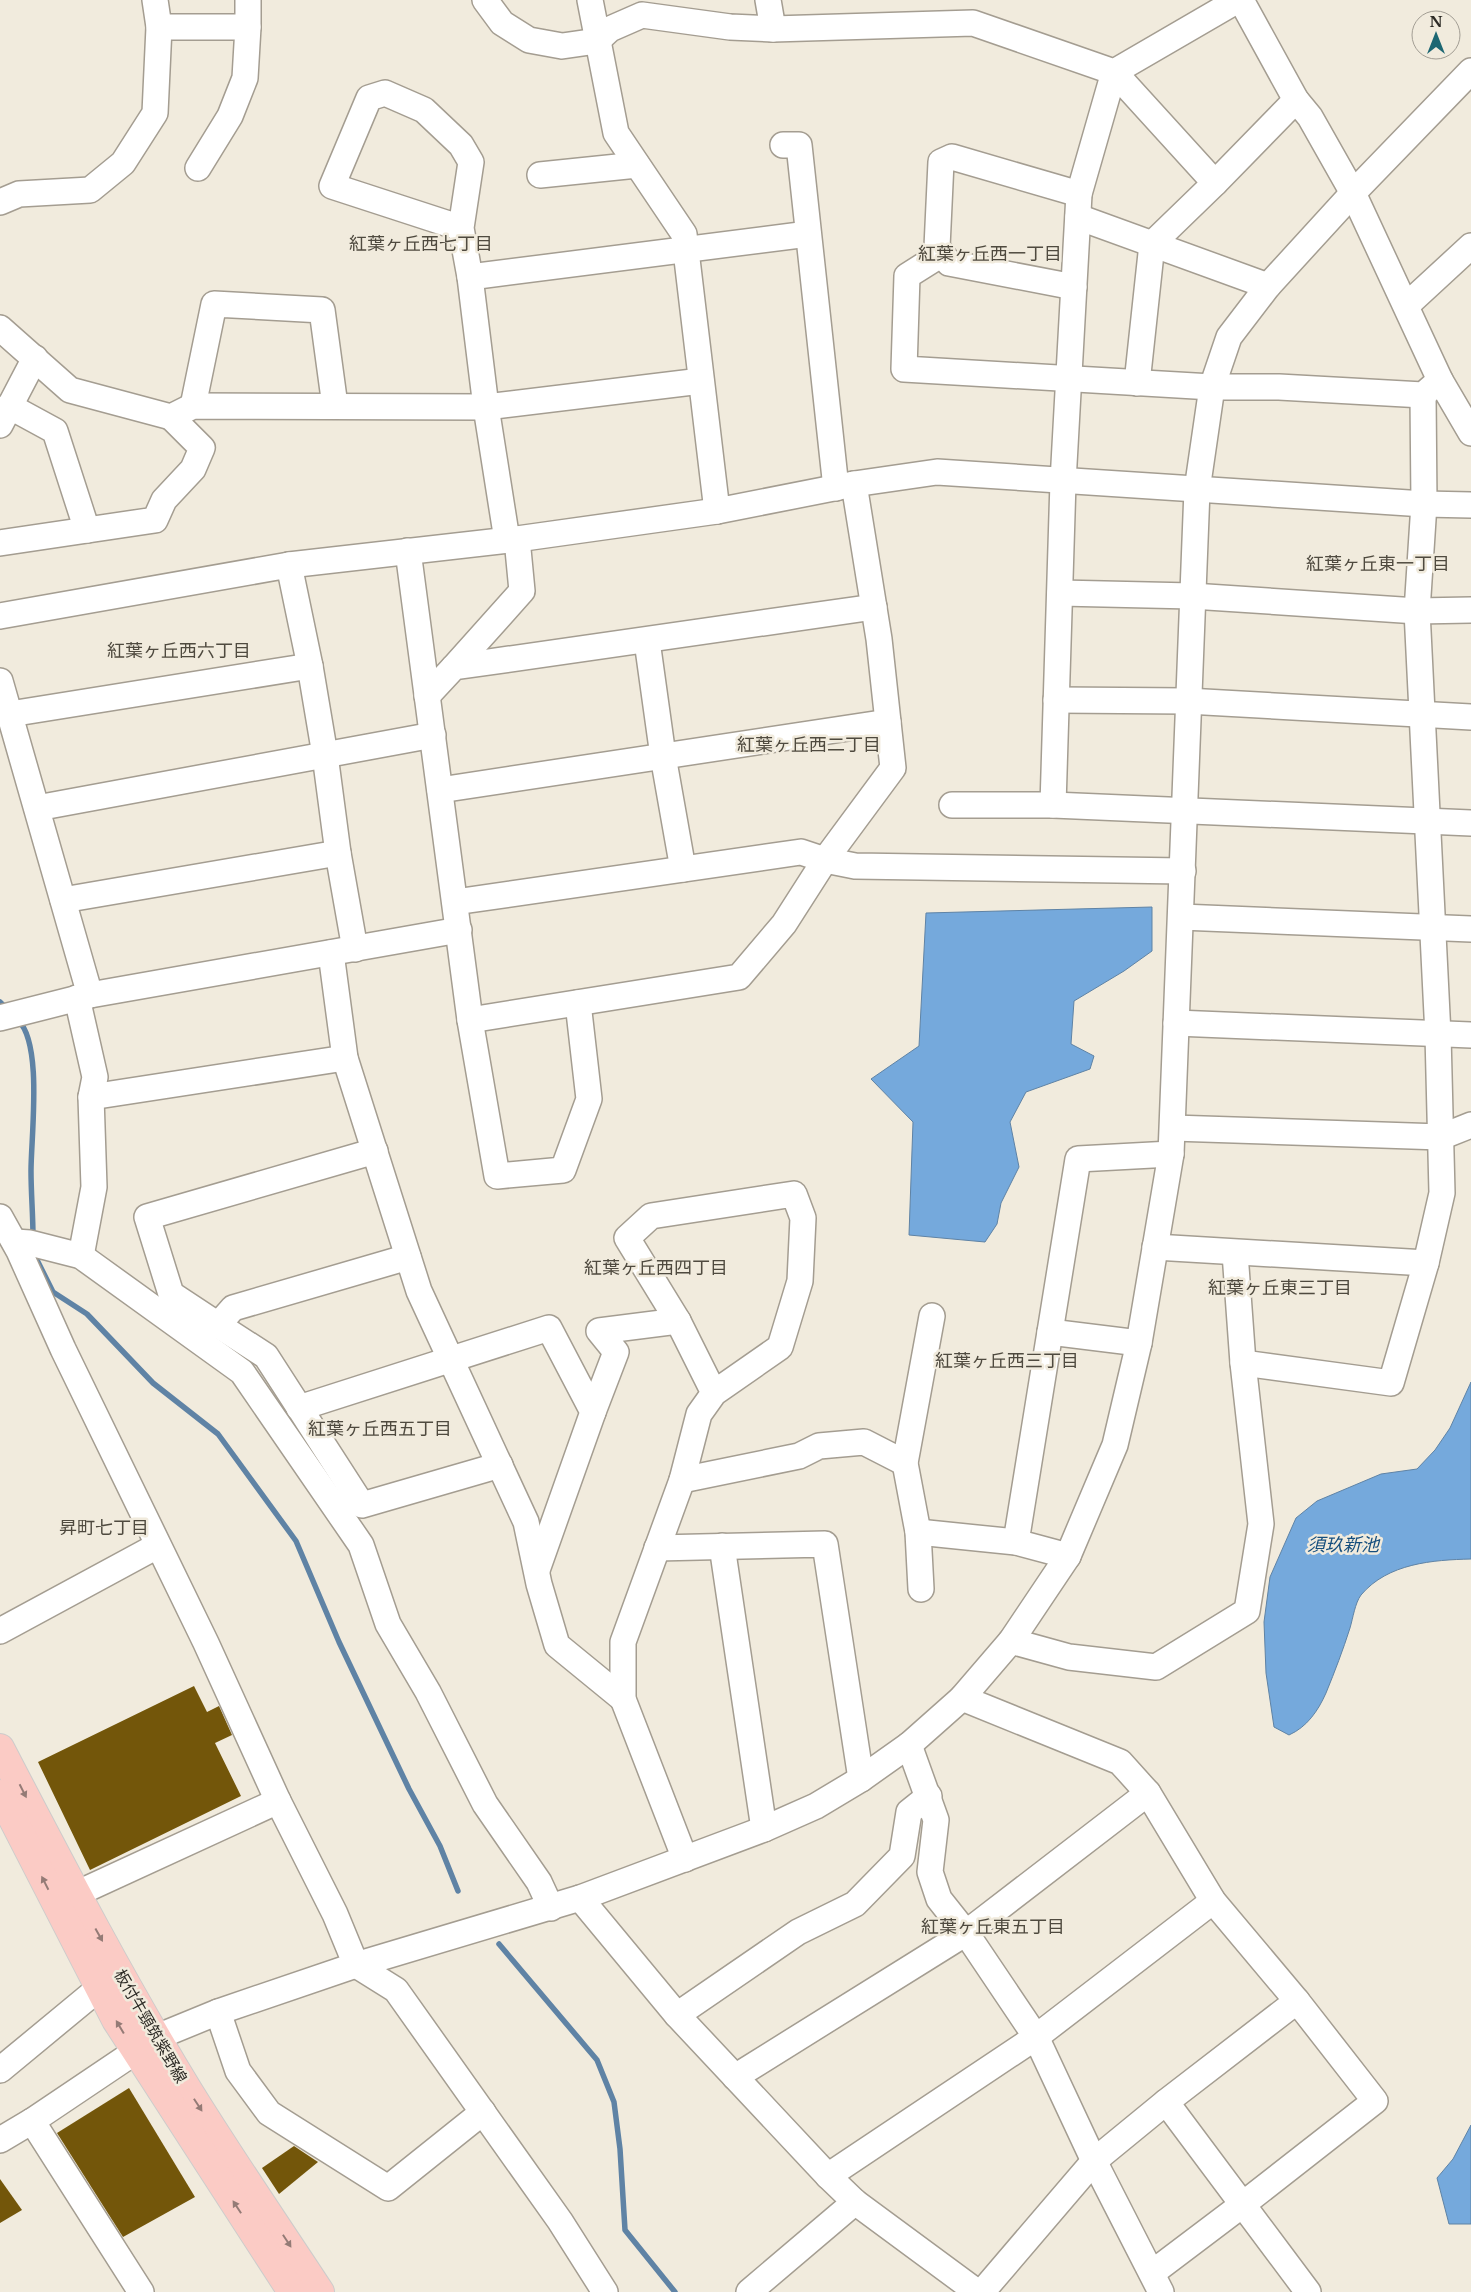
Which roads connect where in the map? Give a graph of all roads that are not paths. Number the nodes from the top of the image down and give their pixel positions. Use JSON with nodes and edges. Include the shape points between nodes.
{"nodes":[{"id":1,"x":155,"y":0,"type":"edge"},
{"id":2,"x":248,"y":0,"type":"edge"},
{"id":3,"x":485,"y":0,"type":"edge"},
{"id":4,"x":590,"y":0,"type":"edge"},
{"id":5,"x":768,"y":0,"type":"edge"},
{"id":6,"x":1240,"y":0,"type":"edge"},
{"id":7,"x":159,"y":27,"type":"junction"},
{"id":8,"x":248,"y":27,"type":"junction"},
{"id":9,"x":773,"y":29,"type":"junction"},
{"id":10,"x":598,"y":41,"type":"junction"},
{"id":11,"x":1471,"y":71,"type":"edge"},
{"id":12,"x":1114,"y":72,"type":"junction"},
{"id":13,"x":1296,"y":100,"type":"junction"},
{"id":14,"x":783,"y":145,"type":"dead end"},
{"id":15,"x":637,"y":165,"type":"junction"},
{"id":16,"x":198,"y":168,"type":"dead end"},
{"id":17,"x":540,"y":175,"type":"dead end"},
{"id":18,"x":1215,"y":183,"type":"junction"},
{"id":19,"x":1353,"y":193,"type":"junction"},
{"id":20,"x":0,"y":202,"type":"edge"},
{"id":21,"x":1078,"y":205,"type":"junction"},
{"id":22,"x":461,"y":228,"type":"junction"},
{"id":23,"x":808,"y":234,"type":"junction"},
{"id":24,"x":1152,"y":244,"type":"junction"},
{"id":25,"x":1471,"y":246,"type":"edge"},
{"id":26,"x":685,"y":249,"type":"junction"},
{"id":27,"x":942,"y":254,"type":"junction"},
{"id":28,"x":470,"y":277,"type":"junction"},
{"id":29,"x":1268,"y":286,"type":"junction"},
{"id":30,"x":1074,"y":287,"type":"junction"},
{"id":31,"x":1407,"y":306,"type":"junction"},
{"id":32,"x":0,"y":328,"type":"edge"},
{"id":33,"x":34,"y":358,"type":"junction"},
{"id":34,"x":1069,"y":379,"type":"junction"},
{"id":35,"x":701,"y":382,"type":"junction"},
{"id":36,"x":1137,"y":383,"type":"junction"},
{"id":37,"x":1212,"y":387,"type":"junction"},
{"id":38,"x":1432,"y":387,"type":"junction"},
{"id":39,"x":335,"y":406,"type":"junction"},
{"id":40,"x":1465,"y":406,"type":"edge"},
{"id":41,"x":486,"y":407,"type":"junction"},
{"id":42,"x":182,"y":411,"type":"junction"},
{"id":43,"x":5,"y":416,"type":"edge"},
{"id":44,"x":1471,"y":433,"type":"edge"},
{"id":45,"x":1064,"y":482,"type":"junction"},
{"id":46,"x":845,"y":486,"type":"junction"},
{"id":47,"x":1196,"y":490,"type":"junction"},
{"id":48,"x":1424,"y":504,"type":"junction"},
{"id":49,"x":1471,"y":505,"type":"edge"},
{"id":50,"x":717,"y":511,"type":"junction"},
{"id":51,"x":87,"y":530,"type":"junction"},
{"id":52,"x":512,"y":539,"type":"junction"},
{"id":53,"x":0,"y":543,"type":"edge"},
{"id":54,"x":408,"y":551,"type":"junction"},
{"id":55,"x":289,"y":565,"type":"junction"},
{"id":56,"x":1060,"y":593,"type":"junction"},
{"id":57,"x":1192,"y":596,"type":"junction"},
{"id":58,"x":874,"y":607,"type":"junction"},
{"id":59,"x":1471,"y":610,"type":"edge"},
{"id":60,"x":1417,"y":611,"type":"junction"},
{"id":61,"x":0,"y":616,"type":"edge"},
{"id":62,"x":647,"y":640,"type":"junction"},
{"id":63,"x":310,"y":666,"type":"junction"},
{"id":64,"x":454,"y":667,"type":"junction"},
{"id":65,"x":0,"y":681,"type":"edge"},
{"id":66,"x":428,"y":696,"type":"junction"},
{"id":67,"x":1056,"y":700,"type":"junction"},
{"id":68,"x":1187,"y":701,"type":"junction"},
{"id":69,"x":10,"y":714,"type":"junction"},
{"id":70,"x":1421,"y":716,"type":"junction"},
{"id":71,"x":1471,"y":718,"type":"edge"},
{"id":72,"x":888,"y":722,"type":"junction"},
{"id":73,"x":433,"y":735,"type":"junction"},
{"id":74,"x":325,"y":755,"type":"junction"},
{"id":75,"x":663,"y":756,"type":"junction"},
{"id":76,"x":440,"y":790,"type":"junction"},
{"id":77,"x":952,"y":805,"type":"dead end"},
{"id":78,"x":1053,"y":805,"type":"junction"},
{"id":79,"x":37,"y":808,"type":"junction"},
{"id":80,"x":1185,"y":810,"type":"junction"},
{"id":81,"x":1426,"y":821,"type":"junction"},
{"id":82,"x":1471,"y":823,"type":"edge"},
{"id":83,"x":338,"y":852,"type":"junction"},
{"id":84,"x":826,"y":860,"type":"junction"},
{"id":85,"x":683,"y":869,"type":"junction"},
{"id":86,"x":1182,"y":871,"type":"junction"},
{"id":87,"x":63,"y":900,"type":"junction"},
{"id":88,"x":455,"y":902,"type":"junction"},
{"id":89,"x":1181,"y":917,"type":"junction"},
{"id":90,"x":1432,"y":926,"type":"junction"},
{"id":91,"x":1471,"y":929,"type":"edge"},
{"id":92,"x":459,"y":930,"type":"junction"},
{"id":93,"x":355,"y":949,"type":"junction"},
{"id":94,"x":331,"y":953,"type":"junction"},
{"id":95,"x":83,"y":997,"type":"junction"},
{"id":96,"x":578,"y":1003,"type":"junction"},
{"id":97,"x":0,"y":1018,"type":"edge"},
{"id":98,"x":470,"y":1020,"type":"junction"},
{"id":99,"x":1176,"y":1023,"type":"junction"},
{"id":100,"x":1438,"y":1035,"type":"junction"},
{"id":101,"x":1471,"y":1035,"type":"edge"},
{"id":102,"x":345,"y":1058,"type":"junction"},
{"id":103,"x":92,"y":1097,"type":"junction"},
{"id":104,"x":1471,"y":1125,"type":"edge"},
{"id":105,"x":1173,"y":1128,"type":"junction"},
{"id":106,"x":1441,"y":1137,"type":"junction"},
{"id":107,"x":374,"y":1151,"type":"junction"},
{"id":108,"x":1171,"y":1154,"type":"junction"},
{"id":109,"x":0,"y":1217,"type":"edge"},
{"id":110,"x":15,"y":1242,"type":"junction"},
{"id":111,"x":1155,"y":1247,"type":"junction"},
{"id":112,"x":1235,"y":1253,"type":"junction"},
{"id":113,"x":81,"y":1256,"type":"junction"},
{"id":114,"x":408,"y":1257,"type":"junction"},
{"id":115,"x":1426,"y":1263,"type":"junction"},
{"id":116,"x":932,"y":1316,"type":"dead end"},
{"id":117,"x":678,"y":1321,"type":"junction"},
{"id":118,"x":218,"y":1325,"type":"junction"},
{"id":119,"x":1050,"y":1332,"type":"junction"},
{"id":120,"x":1139,"y":1343,"type":"junction"},
{"id":121,"x":451,"y":1360,"type":"junction"},
{"id":122,"x":1244,"y":1364,"type":"junction"},
{"id":123,"x":714,"y":1394,"type":"junction"},
{"id":124,"x":299,"y":1408,"type":"junction"},
{"id":125,"x":593,"y":1412,"type":"junction"},
{"id":126,"x":905,"y":1463,"type":"junction"},
{"id":127,"x":500,"y":1465,"type":"junction"},
{"id":128,"x":682,"y":1480,"type":"junction"},
{"id":129,"x":918,"y":1532,"type":"junction"},
{"id":130,"x":1016,"y":1542,"type":"junction"},
{"id":131,"x":157,"y":1546,"type":"junction"},
{"id":132,"x":722,"y":1546,"type":"junction"},
{"id":133,"x":657,"y":1548,"type":"junction"},
{"id":134,"x":1068,"y":1556,"type":"junction"},
{"id":135,"x":536,"y":1571,"type":"junction"},
{"id":136,"x":921,"y":1589,"type":"dead end"},
{"id":137,"x":0,"y":1631,"type":"edge"},
{"id":138,"x":1011,"y":1641,"type":"junction"},
{"id":139,"x":623,"y":1698,"type":"junction"},
{"id":140,"x":962,"y":1698,"type":"junction"},
{"id":141,"x":909,"y":1745,"type":"junction"},
{"id":142,"x":0,"y":1748,"type":"edge"},
{"id":143,"x":861,"y":1779,"type":"junction"},
{"id":144,"x":1148,"y":1793,"type":"junction"},
{"id":145,"x":0,"y":1794,"type":"edge"},
{"id":146,"x":929,"y":1796,"type":"junction"},
{"id":147,"x":278,"y":1801,"type":"junction"},
{"id":148,"x":764,"y":1829,"type":"junction"},
{"id":149,"x":685,"y":1859,"type":"junction"},
{"id":150,"x":76,"y":1894,"type":"junction"},
{"id":151,"x":580,"y":1898,"type":"junction"},
{"id":152,"x":1213,"y":1900,"type":"junction"},
{"id":153,"x":550,"y":1908,"type":"junction"},
{"id":154,"x":966,"y":1933,"type":"junction"},
{"id":155,"x":356,"y":1965,"type":"junction"},
{"id":156,"x":98,"y":1989,"type":"junction"},
{"id":157,"x":1297,"y":2001,"type":"junction"},
{"id":158,"x":218,"y":2012,"type":"junction"},
{"id":159,"x":676,"y":2015,"type":"junction"},
{"id":160,"x":1036,"y":2038,"type":"junction"},
{"id":161,"x":145,"y":2044,"type":"junction"},
{"id":162,"x":0,"y":2070,"type":"edge"},
{"id":163,"x":734,"y":2077,"type":"junction"},
{"id":164,"x":1166,"y":2102,"type":"junction"},
{"id":165,"x":482,"y":2112,"type":"junction"},
{"id":166,"x":32,"y":2121,"type":"junction"},
{"id":167,"x":0,"y":2140,"type":"edge"},
{"id":168,"x":1094,"y":2161,"type":"junction"},
{"id":169,"x":828,"y":2176,"type":"junction"},
{"id":170,"x":855,"y":2202,"type":"junction"},
{"id":171,"x":1242,"y":2205,"type":"junction"},
{"id":172,"x":1157,"y":2282,"type":"edge"},
{"id":173,"x":140,"y":2292,"type":"edge"},
{"id":174,"x":292,"y":2292,"type":"edge"},
{"id":175,"x":320,"y":2292,"type":"edge"},
{"id":176,"x":605,"y":2292,"type":"edge"},
{"id":177,"x":749,"y":2292,"type":"edge"},
{"id":178,"x":977,"y":2292,"type":"edge"},
{"id":179,"x":982,"y":2292,"type":"edge"},
{"id":180,"x":1308,"y":2292,"type":"edge"}],
"edges":[{"from":1,"to":7,"type":"street"},
{"from":2,"to":8,"type":"street"},
{"from":3,"to":10,"type":"street","via":[[502,23],[530,40],[562,46]]},
{"from":4,"to":10,"type":"street"},
{"from":5,"to":9,"type":"street"},
{"from":6,"to":12,"type":"street"},
{"from":6,"to":13,"type":"street"},
{"from":7,"to":8,"type":"street"},
{"from":7,"to":20,"type":"street","via":[[156,113],[123,163],[90,190],[19,194]]},
{"from":8,"to":16,"type":"street","via":[[245,78],[230,116]]},
{"from":9,"to":10,"type":"street","via":[[730,27],[642,14],[610,29]]},
{"from":9,"to":12,"type":"street","via":[[973,23]]},
{"from":10,"to":15,"type":"street","via":[[616,133]]},
{"from":11,"to":19,"type":"street"},
{"from":12,"to":18,"type":"street"},
{"from":12,"to":21,"type":"street"},
{"from":13,"to":18,"type":"street"},
{"from":13,"to":19,"type":"street","via":[[1310,117]]},
{"from":14,"to":23,"type":"street","via":[[799,145]]},
{"from":15,"to":17,"type":"street"},
{"from":15,"to":26,"type":"street","via":[[684,234]]},
{"from":18,"to":24,"type":"street"},
{"from":19,"to":29,"type":"street"},
{"from":19,"to":31,"type":"street"},
{"from":21,"to":24,"type":"street"},
{"from":21,"to":27,"type":"street","via":[[952,157],[941,162],[938,247]]},
{"from":21,"to":30,"type":"street"},
{"from":22,"to":22,"type":"street","via":[[471,162],[461,145],[424,110],[384,94],[369,98],[332,186]]},
{"from":22,"to":28,"type":"street"},
{"from":23,"to":26,"type":"street"},
{"from":23,"to":46,"type":"street"},
{"from":24,"to":29,"type":"street"},
{"from":24,"to":36,"type":"street"},
{"from":25,"to":31,"type":"street"},
{"from":26,"to":28,"type":"street"},
{"from":26,"to":35,"type":"street"},
{"from":27,"to":30,"type":"street","via":[[949,263]]},
{"from":27,"to":34,"type":"street","via":[[907,276],[904,369]]},
{"from":28,"to":41,"type":"street"},
{"from":29,"to":37,"type":"street","via":[[1229,337]]},
{"from":30,"to":34,"type":"street"},
{"from":31,"to":38,"type":"street"},
{"from":32,"to":33,"type":"street"},
{"from":33,"to":42,"type":"street","via":[[70,390]]},
{"from":33,"to":43,"type":"street"},
{"from":34,"to":36,"type":"street"},
{"from":34,"to":45,"type":"street"},
{"from":35,"to":41,"type":"street"},
{"from":35,"to":50,"type":"street"},
{"from":36,"to":37,"type":"street"},
{"from":37,"to":38,"type":"street"},
{"from":37,"to":47,"type":"street"},
{"from":38,"to":40,"type":"street"},
{"from":38,"to":48,"type":"street"},
{"from":39,"to":41,"type":"street"},
{"from":39,"to":42,"type":"street"},
{"from":39,"to":42,"type":"street","via":[[322,310],[214,304]]},
{"from":40,"to":44,"type":"street"},
{"from":41,"to":52,"type":"street"},
{"from":42,"to":51,"type":"street","via":[[202,448],[193,469],[164,500],[155,520]]},
{"from":43,"to":51,"type":"street","via":[[54,431]]},
{"from":45,"to":46,"type":"street","via":[[937,472]]},
{"from":45,"to":47,"type":"street"},
{"from":45,"to":56,"type":"street"},
{"from":46,"to":50,"type":"street"},
{"from":46,"to":58,"type":"street"},
{"from":47,"to":48,"type":"street"},
{"from":47,"to":57,"type":"street"},
{"from":48,"to":49,"type":"street"},
{"from":48,"to":60,"type":"street"},
{"from":50,"to":52,"type":"street"},
{"from":51,"to":53,"type":"street"},
{"from":52,"to":54,"type":"street"},
{"from":52,"to":64,"type":"street","via":[[522,591]]},
{"from":54,"to":55,"type":"street"},
{"from":54,"to":66,"type":"street"},
{"from":55,"to":61,"type":"street"},
{"from":55,"to":63,"type":"street"},
{"from":56,"to":57,"type":"street"},
{"from":56,"to":67,"type":"street"},
{"from":57,"to":60,"type":"street"},
{"from":57,"to":68,"type":"street"},
{"from":58,"to":62,"type":"street"},
{"from":58,"to":72,"type":"street"},
{"from":59,"to":60,"type":"street"},
{"from":60,"to":70,"type":"street"},
{"from":62,"to":64,"type":"street"},
{"from":62,"to":75,"type":"street"},
{"from":63,"to":69,"type":"street"},
{"from":63,"to":74,"type":"street"},
{"from":64,"to":66,"type":"street"},
{"from":65,"to":69,"type":"street"},
{"from":66,"to":73,"type":"street"},
{"from":67,"to":68,"type":"street"},
{"from":67,"to":78,"type":"street"},
{"from":68,"to":70,"type":"street"},
{"from":68,"to":80,"type":"street"},
{"from":69,"to":79,"type":"street"},
{"from":70,"to":71,"type":"street"},
{"from":70,"to":81,"type":"street"},
{"from":72,"to":75,"type":"street"},
{"from":72,"to":84,"type":"street","via":[[893,768]]},
{"from":73,"to":74,"type":"street"},
{"from":73,"to":76,"type":"street"},
{"from":74,"to":79,"type":"street"},
{"from":74,"to":83,"type":"street"},
{"from":75,"to":76,"type":"street"},
{"from":75,"to":85,"type":"street"},
{"from":76,"to":88,"type":"street"},
{"from":77,"to":78,"type":"street"},
{"from":78,"to":80,"type":"street"},
{"from":79,"to":87,"type":"street"},
{"from":80,"to":81,"type":"street"},
{"from":80,"to":86,"type":"street"},
{"from":81,"to":82,"type":"street"},
{"from":81,"to":90,"type":"street"},
{"from":83,"to":87,"type":"street"},
{"from":83,"to":93,"type":"street"},
{"from":84,"to":85,"type":"street","via":[[801,852]]},
{"from":84,"to":86,"type":"street","via":[[855,866]]},
{"from":84,"to":96,"type":"street","via":[[784,924],[739,977]]},
{"from":85,"to":88,"type":"street"},
{"from":86,"to":89,"type":"street"},
{"from":87,"to":95,"type":"street"},
{"from":88,"to":92,"type":"street"},
{"from":89,"to":90,"type":"street"},
{"from":89,"to":99,"type":"street"},
{"from":90,"to":91,"type":"street"},
{"from":90,"to":100,"type":"street"},
{"from":92,"to":93,"type":"street"},
{"from":92,"to":98,"type":"street"},
{"from":93,"to":94,"type":"street"},
{"from":94,"to":95,"type":"street"},
{"from":94,"to":102,"type":"street"},
{"from":95,"to":97,"type":"street"},
{"from":95,"to":103,"type":"street","via":[[95,1077]]},
{"from":96,"to":98,"type":"street"},
{"from":96,"to":98,"type":"street","via":[[589,1099],[564,1170],[497,1176]]},
{"from":99,"to":100,"type":"street"},
{"from":99,"to":105,"type":"street"},
{"from":100,"to":101,"type":"street"},
{"from":100,"to":106,"type":"street"},
{"from":102,"to":103,"type":"street"},
{"from":102,"to":107,"type":"street"},
{"from":103,"to":113,"type":"street","via":[[94,1187]]},
{"from":104,"to":106,"type":"street"},
{"from":105,"to":106,"type":"street"},
{"from":105,"to":108,"type":"street"},
{"from":106,"to":115,"type":"street","via":[[1442,1193]]},
{"from":107,"to":114,"type":"street"},
{"from":107,"to":118,"type":"street","via":[[146,1217],[171,1294]]},
{"from":108,"to":111,"type":"street"},
{"from":108,"to":119,"type":"street","via":[[1078,1159]]},
{"from":109,"to":110,"type":"street"},
{"from":110,"to":113,"type":"street"},
{"from":110,"to":131,"type":"street"},
{"from":111,"to":112,"type":"street"},
{"from":111,"to":120,"type":"street"},
{"from":112,"to":115,"type":"street"},
{"from":112,"to":122,"type":"street"},
{"from":113,"to":153,"type":"street","via":[[242,1372],[361,1545],[388,1624],[428,1692],[485,1804],[539,1882]]},
{"from":114,"to":118,"type":"street","via":[[233,1308]]},
{"from":114,"to":121,"type":"street","via":[[419,1291]]},
{"from":115,"to":122,"type":"street","via":[[1391,1383]]},
{"from":116,"to":126,"type":"street"},
{"from":117,"to":123,"type":"street"},
{"from":117,"to":123,"type":"street","via":[[627,1238],[651,1216],[794,1194],[803,1218],[800,1281],[780,1347]]},
{"from":117,"to":125,"type":"street","via":[[599,1331],[616,1352]]},
{"from":118,"to":124,"type":"street","via":[[266,1356]]},
{"from":119,"to":120,"type":"street"},
{"from":119,"to":130,"type":"street"},
{"from":120,"to":134,"type":"street","via":[[1115,1445]]},
{"from":121,"to":124,"type":"street"},
{"from":121,"to":125,"type":"street","via":[[549,1328]]},
{"from":121,"to":127,"type":"street"},
{"from":122,"to":138,"type":"street","via":[[1261,1524],[1247,1611],[1156,1667],[1069,1657]]},
{"from":123,"to":128,"type":"street","via":[[699,1414]]},
{"from":124,"to":127,"type":"street","via":[[362,1505]]},
{"from":125,"to":135,"type":"street"},
{"from":126,"to":128,"type":"street","via":[[864,1442],[819,1446],[799,1456]]},
{"from":126,"to":129,"type":"street"},
{"from":127,"to":135,"type":"street","via":[[526,1522]]},
{"from":128,"to":133,"type":"street"},
{"from":129,"to":130,"type":"street"},
{"from":129,"to":136,"type":"street"},
{"from":130,"to":134,"type":"street"},
{"from":131,"to":137,"type":"street"},
{"from":131,"to":147,"type":"street"},
{"from":132,"to":133,"type":"street"},
{"from":132,"to":143,"type":"street","via":[[825,1544]]},
{"from":132,"to":148,"type":"street"},
{"from":133,"to":139,"type":"street","via":[[622,1642]]},
{"from":134,"to":138,"type":"street"},
{"from":135,"to":139,"type":"street","via":[[557,1645]]},
{"from":138,"to":140,"type":"street"},
{"from":139,"to":149,"type":"street"},
{"from":140,"to":141,"type":"street"},
{"from":140,"to":144,"type":"street","via":[[1120,1762]]},
{"from":141,"to":143,"type":"street"},
{"from":141,"to":146,"type":"street"},
{"from":142,"to":150,"type":"main road","name":"板付牛頸筑紫野線","one_way":true},
{"from":143,"to":148,"type":"street","via":[[816,1806]]},
{"from":144,"to":152,"type":"street"},
{"from":144,"to":154,"type":"street"},
{"from":156,"to":145,"type":"main road","name":"板付牛頸筑紫野線","one_way":true},
{"from":146,"to":154,"type":"street","via":[[936,1820],[930,1872],[939,1899]]},
{"from":146,"to":159,"type":"street","via":[[909,1812],[902,1856],[856,1904],[798,1932]]},
{"from":147,"to":150,"type":"street"},
{"from":147,"to":155,"type":"street","via":[[335,1914]]},
{"from":148,"to":149,"type":"street"},
{"from":149,"to":151,"type":"street"},
{"from":150,"to":161,"type":"main road","name":"板付牛頸筑紫野線","one_way":true},
{"from":151,"to":153,"type":"street"},
{"from":151,"to":159,"type":"street"},
{"from":152,"to":157,"type":"street"},
{"from":152,"to":160,"type":"street"},
{"from":153,"to":155,"type":"street"},
{"from":154,"to":160,"type":"street"},
{"from":154,"to":163,"type":"street"},
{"from":155,"to":158,"type":"street"},
{"from":155,"to":165,"type":"street","via":[[396,1990]]},
{"from":161,"to":156,"type":"main road","name":"板付牛頸筑紫野線","one_way":true},
{"from":156,"to":162,"type":"street"},
{"from":157,"to":164,"type":"street"},
{"from":157,"to":171,"type":"street","via":[[1375,2101]]},
{"from":158,"to":161,"type":"street"},
{"from":158,"to":165,"type":"street","via":[[238,2071],[269,2112],[388,2188]]},
{"from":159,"to":163,"type":"street"},
{"from":160,"to":168,"type":"street"},
{"from":160,"to":169,"type":"street"},
{"from":161,"to":166,"type":"street"},
{"from":174,"to":161,"type":"main road","name":"板付牛頸筑紫野線","one_way":true},
{"from":161,"to":175,"type":"main road","name":"板付牛頸筑紫野線","one_way":true,"via":[[188,2091]]},
{"from":163,"to":169,"type":"street"},
{"from":164,"to":168,"type":"street"},
{"from":164,"to":171,"type":"street"},
{"from":165,"to":176,"type":"street","via":[[560,2221]]},
{"from":166,"to":167,"type":"street"},
{"from":166,"to":173,"type":"street"},
{"from":168,"to":172,"type":"street"},
{"from":168,"to":179,"type":"street"},
{"from":169,"to":170,"type":"street"},
{"from":170,"to":177,"type":"street"},
{"from":170,"to":178,"type":"street"},
{"from":171,"to":172,"type":"street"},
{"from":171,"to":180,"type":"street"}]}
